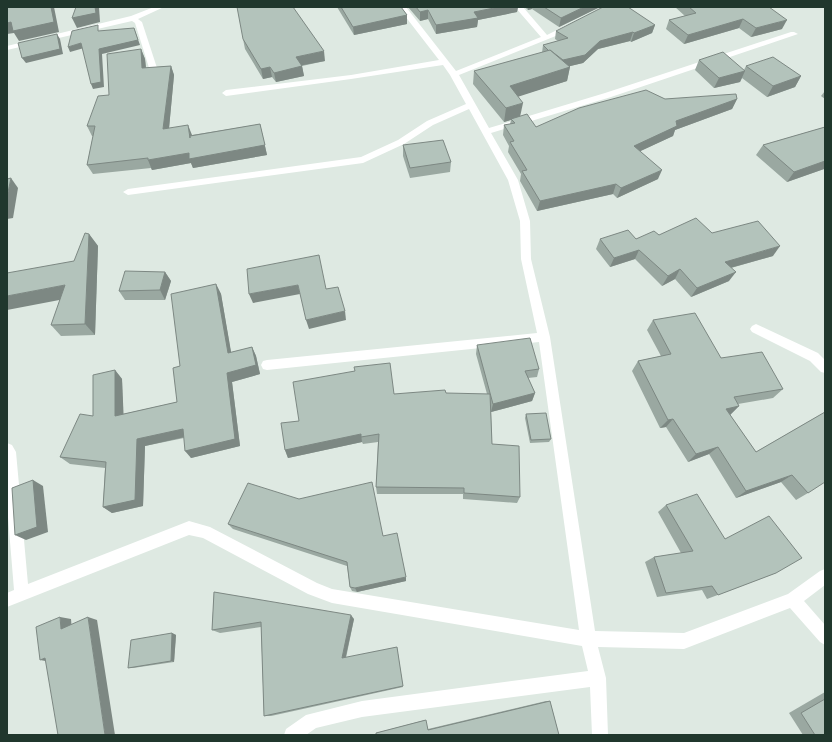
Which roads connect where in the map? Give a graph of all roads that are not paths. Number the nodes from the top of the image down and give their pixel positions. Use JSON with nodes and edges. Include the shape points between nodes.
{"nodes":[{"id":1,"x":160,"y":7,"type":"edge"},
{"id":2,"x":402,"y":7,"type":"edge"},
{"id":3,"x":519,"y":7,"type":"edge"},
{"id":4,"x":133,"y":18,"type":"junction"},
{"id":5,"x":574,"y":24,"type":"edge"},
{"id":6,"x":794,"y":34,"type":"dead end"},
{"id":7,"x":546,"y":38,"type":"junction"},
{"id":8,"x":7,"y":48,"type":"edge"},
{"id":9,"x":444,"y":62,"type":"junction"},
{"id":10,"x":154,"y":71,"type":"edge"},
{"id":11,"x":454,"y":74,"type":"junction"},
{"id":12,"x":226,"y":93,"type":"dead end"},
{"id":13,"x":471,"y":104,"type":"junction"},
{"id":14,"x":485,"y":132,"type":"junction"},
{"id":15,"x":128,"y":192,"type":"dead end"},
{"id":16,"x":756,"y":329,"type":"dead end"},
{"id":17,"x":544,"y":336,"type":"junction"},
{"id":18,"x":267,"y":365,"type":"dead end"},
{"id":19,"x":825,"y":368,"type":"edge"},
{"id":20,"x":7,"y":449,"type":"edge"},
{"id":21,"x":825,"y":576,"type":"edge"},
{"id":22,"x":22,"y":594,"type":"junction"},
{"id":23,"x":7,"y":600,"type":"edge"},
{"id":24,"x":793,"y":600,"type":"junction"},
{"id":25,"x":825,"y":637,"type":"edge"},
{"id":26,"x":588,"y":638,"type":"junction"},
{"id":27,"x":598,"y":678,"type":"junction"},
{"id":28,"x":292,"y":735,"type":"edge"},
{"id":29,"x":600,"y":735,"type":"edge"}],
"edges":[{"from":1,"to":4,"type":"street"},
{"from":2,"to":9,"type":"street"},
{"from":3,"to":7,"type":"street"},
{"from":4,"to":8,"type":"street"},
{"from":4,"to":10,"type":"street","via":[[138,22]]},
{"from":5,"to":7,"type":"street"},
{"from":6,"to":14,"type":"street"},
{"from":7,"to":11,"type":"street"},
{"from":9,"to":11,"type":"street"},
{"from":9,"to":12,"type":"street"},
{"from":11,"to":13,"type":"street"},
{"from":13,"to":14,"type":"street"},
{"from":13,"to":15,"type":"street","via":[[430,123],[401,142],[363,160]]},
{"from":14,"to":17,"type":"street","via":[[513,180],[525,220],[526,259]]},
{"from":16,"to":19,"type":"street","via":[[814,357]]},
{"from":17,"to":18,"type":"street"},
{"from":17,"to":26,"type":"street"},
{"from":20,"to":22,"type":"street","via":[[10,452]]},
{"from":21,"to":24,"type":"street"},
{"from":22,"to":23,"type":"street"},
{"from":22,"to":26,"type":"street","via":[[189,528],[204,532],[313,590],[332,596]]},
{"from":24,"to":25,"type":"street"},
{"from":24,"to":26,"type":"street","via":[[684,641]]},
{"from":26,"to":27,"type":"street"},
{"from":27,"to":28,"type":"street","via":[[362,709],[312,721]]},
{"from":27,"to":29,"type":"street"}]}
